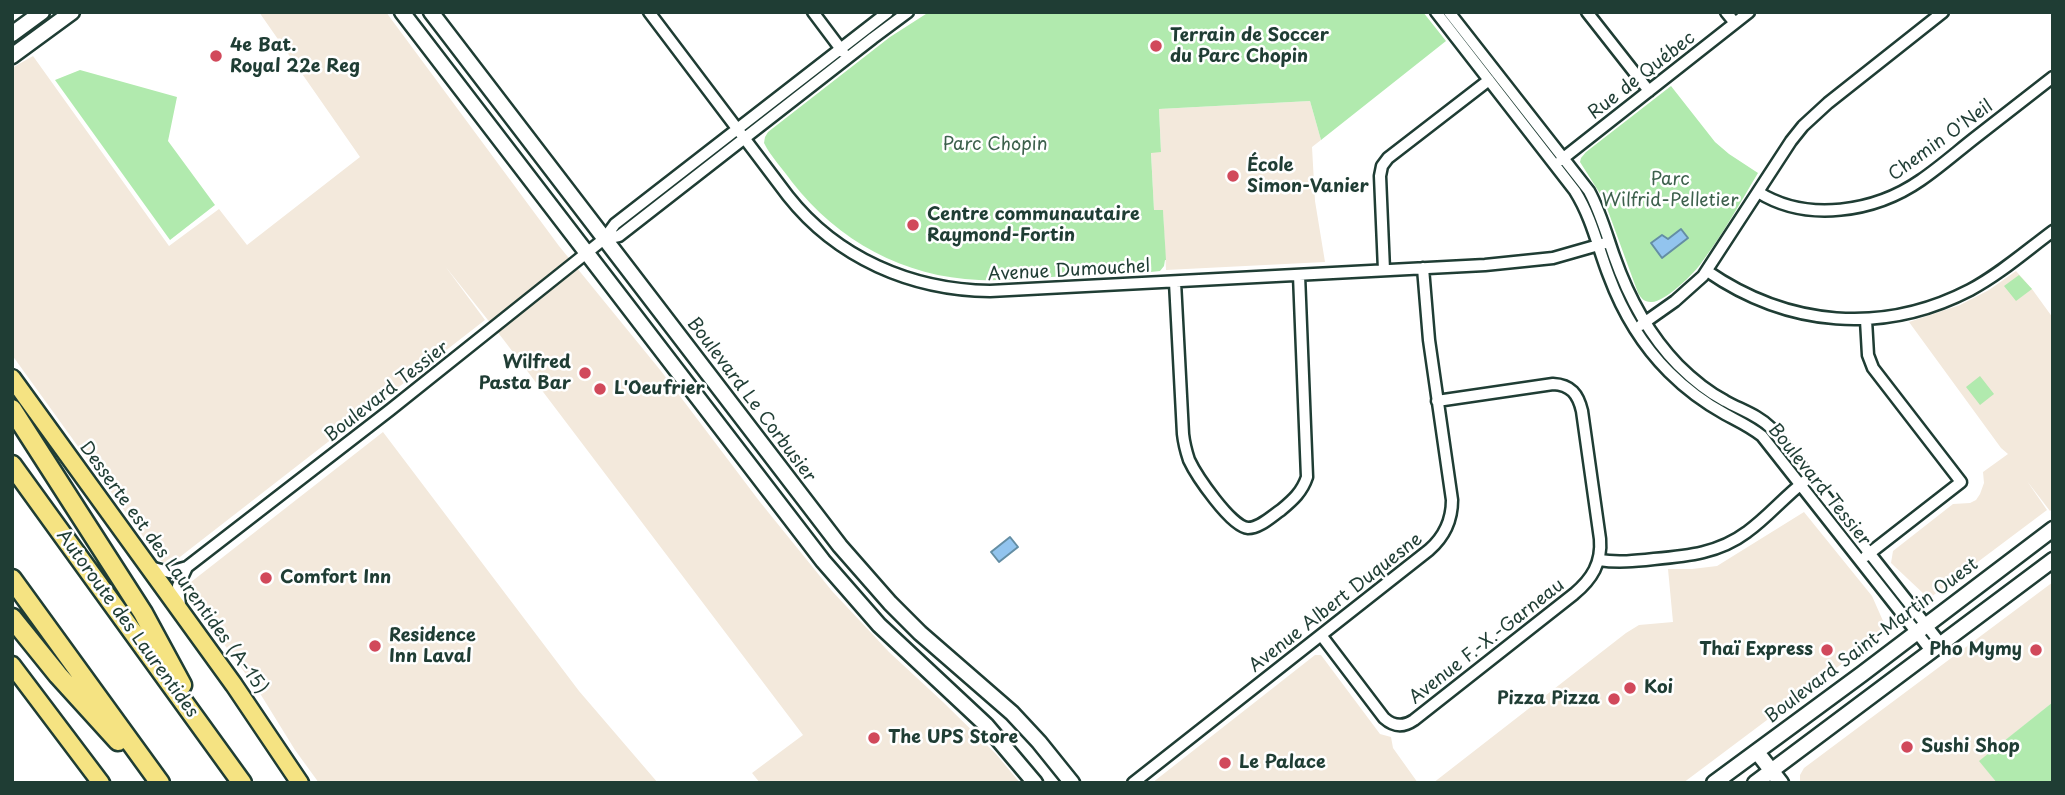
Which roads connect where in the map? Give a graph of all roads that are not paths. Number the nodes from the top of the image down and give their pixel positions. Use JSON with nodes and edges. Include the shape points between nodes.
{"nodes":[{"id":1,"x":42,"y":12,"type":"edge"},
{"id":2,"x":72,"y":12,"type":"edge"},
{"id":3,"x":402,"y":12,"type":"edge"},
{"id":4,"x":431,"y":12,"type":"edge"},
{"id":5,"x":649,"y":12,"type":"edge"},
{"id":6,"x":813,"y":12,"type":"edge"},
{"id":7,"x":888,"y":12,"type":"edge"},
{"id":8,"x":908,"y":12,"type":"edge"},
{"id":9,"x":1436,"y":12,"type":"edge"},
{"id":10,"x":1449,"y":12,"type":"edge"},
{"id":11,"x":1587,"y":12,"type":"edge"},
{"id":12,"x":1726,"y":12,"type":"edge"},
{"id":13,"x":1749,"y":12,"type":"edge"},
{"id":14,"x":1943,"y":12,"type":"edge"},
{"id":15,"x":1735,"y":23,"type":"junction"},
{"id":16,"x":12,"y":34,"type":"edge"},
{"id":17,"x":844,"y":53,"type":"junction"},
{"id":18,"x":12,"y":56,"type":"edge"},
{"id":19,"x":2053,"y":78,"type":"edge"},
{"id":20,"x":1489,"y":80,"type":"junction"},
{"id":21,"x":1649,"y":91,"type":"junction"},
{"id":22,"x":738,"y":128,"type":"junction"},
{"id":23,"x":745,"y":138,"type":"junction"},
{"id":24,"x":1559,"y":161,"type":"junction"},
{"id":25,"x":1758,"y":192,"type":"junction"},
{"id":26,"x":2053,"y":231,"type":"edge"},
{"id":27,"x":604,"y":239,"type":"junction"},
{"id":28,"x":1604,"y":244,"type":"junction"},
{"id":29,"x":586,"y":253,"type":"junction"},
{"id":30,"x":1423,"y":268,"type":"junction"},
{"id":31,"x":1384,"y":270,"type":"junction"},
{"id":32,"x":1707,"y":271,"type":"junction"},
{"id":33,"x":1299,"y":275,"type":"junction"},
{"id":34,"x":1175,"y":282,"type":"junction"},
{"id":35,"x":1866,"y":320,"type":"junction"},
{"id":36,"x":1640,"y":326,"type":"junction"},
{"id":37,"x":12,"y":378,"type":"edge"},
{"id":38,"x":1437,"y":401,"type":"junction"},
{"id":39,"x":12,"y":409,"type":"edge"},
{"id":40,"x":12,"y":465,"type":"edge"},
{"id":41,"x":1805,"y":481,"type":"junction"},
{"id":42,"x":2053,"y":529,"type":"edge"},
{"id":43,"x":1865,"y":557,"type":"junction"},
{"id":44,"x":1599,"y":560,"type":"junction"},
{"id":45,"x":2053,"y":560,"type":"edge"},
{"id":46,"x":148,"y":566,"type":"junction"},
{"id":47,"x":187,"y":567,"type":"junction"},
{"id":48,"x":12,"y":579,"type":"edge"},
{"id":49,"x":181,"y":612,"type":"junction"},
{"id":50,"x":12,"y":618,"type":"edge"},
{"id":51,"x":1922,"y":629,"type":"junction"},
{"id":52,"x":1321,"y":635,"type":"junction"},
{"id":53,"x":1936,"y":648,"type":"junction"},
{"id":54,"x":12,"y":665,"type":"edge"},
{"id":55,"x":210,"y":738,"type":"junction"},
{"id":56,"x":1757,"y":752,"type":"junction"},
{"id":57,"x":1742,"y":763,"type":"junction"},
{"id":58,"x":1771,"y":771,"type":"junction"},
{"id":59,"x":1756,"y":782,"type":"edge"},
{"id":60,"x":100,"y":783,"type":"edge"},
{"id":61,"x":158,"y":783,"type":"edge"},
{"id":62,"x":242,"y":783,"type":"edge"},
{"id":63,"x":300,"y":783,"type":"edge"},
{"id":64,"x":1035,"y":783,"type":"edge"},
{"id":65,"x":1072,"y":783,"type":"edge"},
{"id":66,"x":1133,"y":783,"type":"edge"},
{"id":67,"x":1714,"y":783,"type":"edge"},
{"id":68,"x":1781,"y":783,"type":"edge"}],
"edges":[{"from":1,"to":16,"type":"street"},
{"from":2,"to":18,"type":"street"},
{"from":3,"to":29,"type":"street"},
{"from":4,"to":27,"type":"street","name":"Boulevard Le Corbusier"},
{"from":5,"to":22,"type":"street","name":"Avenue Dumouchel"},
{"from":6,"to":17,"type":"street"},
{"from":7,"to":17,"type":"street","name":"Boulevard Tessier"},
{"from":8,"to":17,"type":"street","name":"Boulevard Tessier"},
{"from":9,"to":20,"type":"street","name":"Boulevard Tessier"},
{"from":10,"to":24,"type":"street","name":"Boulevard Tessier"},
{"from":11,"to":21,"type":"street"},
{"from":12,"to":15,"type":"street"},
{"from":13,"to":15,"type":"street","name":"Rue de Québec"},
{"from":14,"to":25,"type":"street","via":[[1819,111],[1791,141]]},
{"from":15,"to":21,"type":"street","name":"Rue de Québec"},
{"from":17,"to":22,"type":"street","name":"Boulevard Tessier"},
{"from":17,"to":23,"type":"street","name":"Boulevard Tessier"},
{"from":19,"to":25,"type":"street","name":"Chemin O'Neil","via":[[1921,181],[1885,199],[1847,208],[1807,209],[1784,205]]},
{"from":20,"to":24,"type":"street","name":"Boulevard Tessier"},
{"from":20,"to":31,"type":"street","via":[[1382,166]]},
{"from":21,"to":24,"type":"street","name":"Rue de Québec"},
{"from":22,"to":23,"type":"street","name":"Avenue Dumouchel"},
{"from":22,"to":27,"type":"street","name":"Boulevard Tessier","via":[[615,224]]},
{"from":23,"to":27,"type":"street","name":"Boulevard Tessier","via":[[619,236]]},
{"from":23,"to":34,"type":"street","name":"Avenue Dumouchel","via":[[818,228],[859,258],[901,276],[975,291]]},
{"from":24,"to":28,"type":"street","name":"Boulevard Tessier"},
{"from":25,"to":32,"type":"street"},
{"from":26,"to":35,"type":"street","via":[[1961,294],[1913,312]]},
{"from":27,"to":29,"type":"street","name":"Boulevard Tessier"},
{"from":27,"to":65,"type":"street","name":"Boulevard Le Corbusier","via":[[857,566],[920,633],[1003,704]]},
{"from":28,"to":30,"type":"street","name":"Avenue Dumouchel","via":[[1538,260]]},
{"from":28,"to":36,"type":"street","name":"Boulevard Tessier"},
{"from":29,"to":47,"type":"street","name":"Boulevard Tessier"},
{"from":29,"to":64,"type":"street","via":[[840,582],[986,725]]},
{"from":30,"to":31,"type":"street","name":"Avenue Dumouchel"},
{"from":30,"to":38,"type":"street","name":"Avenue Albert Duquesne"},
{"from":31,"to":33,"type":"street","name":"Avenue Dumouchel"},
{"from":32,"to":35,"type":"street","via":[[1742,292],[1791,311]]},
{"from":32,"to":36,"type":"street","via":[[1692,288]]},
{"from":33,"to":34,"type":"street","name":"Avenue Dumouchel"},
{"from":33,"to":34,"type":"street","via":[[1307,477],[1294,498],[1249,528],[1228,515],[1186,452]]},
{"from":35,"to":43,"type":"street","via":[[1873,368],[1961,482]]},
{"from":36,"to":41,"type":"street","name":"Boulevard Tessier","via":[[1655,355],[1676,379],[1758,432]]},
{"from":37,"to":46,"type":"main road","name":"Desserte est des Laurentides (A-15)"},
{"from":38,"to":44,"type":"street","via":[[1549,385],[1572,389],[1582,411]]},
{"from":38,"to":52,"type":"street","name":"Avenue Albert Duquesne","via":[[1452,500],[1447,528],[1433,547]]},
{"from":39,"to":55,"type":"highway","via":[[144,613]]},
{"from":40,"to":55,"type":"highway","name":"Autoroute des Laurentides"},
{"from":41,"to":43,"type":"street","name":"Boulevard Tessier"},
{"from":41,"to":44,"type":"street","via":[[1750,530],[1720,547],[1688,556]]},
{"from":42,"to":51,"type":"street","name":"Boulevard Saint-Martin Ouest"},
{"from":43,"to":51,"type":"street","name":"Boulevard Tessier"},
{"from":44,"to":52,"type":"street","name":"Avenue F.-X.-Garneau","via":[[1574,594],[1406,724],[1387,720]]},
{"from":45,"to":53,"type":"street"},
{"from":46,"to":47,"type":"street","via":[[169,572]]},
{"from":46,"to":49,"type":"main road","name":"Desserte est des Laurentides (A-15)"},
{"from":47,"to":49,"type":"street","via":[[178,586]]},
{"from":48,"to":61,"type":"highway"},
{"from":49,"to":63,"type":"main road","name":"Desserte est des Laurentides (A-15)"},
{"from":50,"to":61,"type":"highway"},
{"from":51,"to":53,"type":"street","name":"Boulevard Tessier"},
{"from":51,"to":56,"type":"street","name":"Boulevard Saint-Martin Ouest"},
{"from":52,"to":66,"type":"street","name":"Avenue Albert Duquesne"},
{"from":53,"to":58,"type":"street"},
{"from":54,"to":60,"type":"main road"},
{"from":55,"to":62,"type":"highway","name":"Autoroute des Laurentides"},
{"from":56,"to":57,"type":"street","name":"Boulevard Saint-Martin Ouest"},
{"from":56,"to":58,"type":"street"},
{"from":57,"to":59,"type":"street"},
{"from":57,"to":67,"type":"street","name":"Boulevard Saint-Martin Ouest"},
{"from":58,"to":59,"type":"street"},
{"from":58,"to":68,"type":"street"}]}
